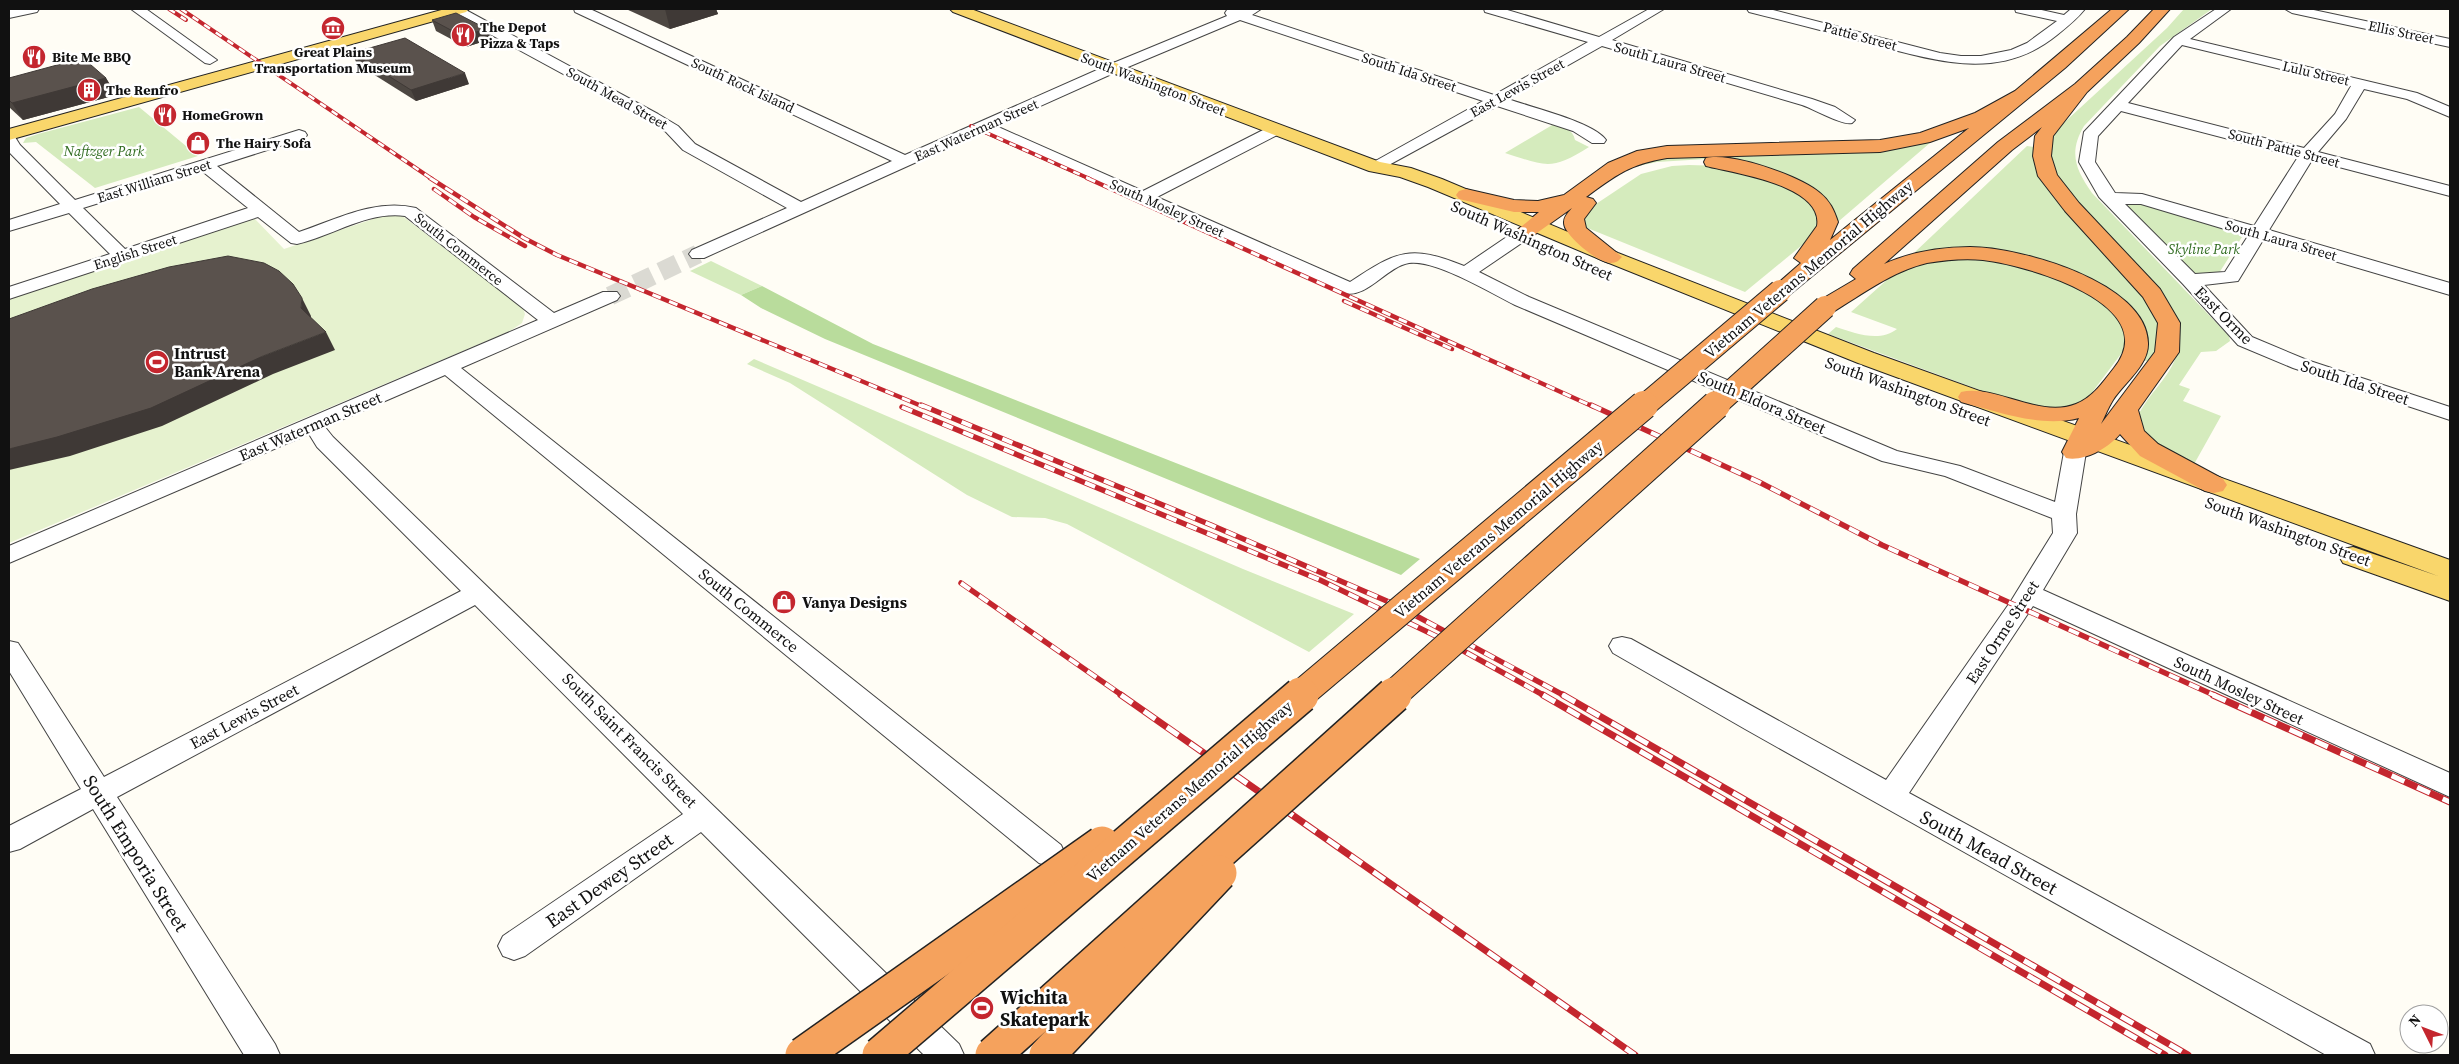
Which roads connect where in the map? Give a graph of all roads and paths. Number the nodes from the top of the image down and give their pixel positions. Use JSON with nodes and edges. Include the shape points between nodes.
{"nodes":[{"id":1,"x":32,"y":9,"type":"edge"},
{"id":2,"x":138,"y":9,"type":"edge"},
{"id":3,"x":580,"y":9,"type":"edge"},
{"id":4,"x":958,"y":9,"type":"edge"},
{"id":5,"x":1218,"y":9,"type":"edge"},
{"id":6,"x":1255,"y":9,"type":"edge"},
{"id":7,"x":1490,"y":9,"type":"edge"},
{"id":8,"x":1658,"y":9,"type":"edge"},
{"id":9,"x":1754,"y":9,"type":"edge"},
{"id":10,"x":2021,"y":9,"type":"edge"},
{"id":11,"x":2078,"y":9,"type":"edge"},
{"id":12,"x":2121,"y":9,"type":"edge"},
{"id":13,"x":2162,"y":9,"type":"edge"},
{"id":14,"x":2224,"y":9,"type":"edge"},
{"id":15,"x":2292,"y":9,"type":"edge"},
{"id":16,"x":453,"y":10,"type":"edge"},
{"id":17,"x":9,"y":14,"type":"edge"},
{"id":18,"x":1239,"y":16,"type":"junction"},
{"id":19,"x":2068,"y":20,"type":"junction"},
{"id":20,"x":2179,"y":40,"type":"junction"},
{"id":21,"x":1600,"y":41,"type":"junction"},
{"id":22,"x":2450,"y":43,"type":"edge"},
{"id":23,"x":210,"y":60,"type":"dead end"},
{"id":24,"x":1111,"y":68,"type":"junction"},
{"id":25,"x":2360,"y":83,"type":"junction"},
{"id":26,"x":2081,"y":88,"type":"junction"},
{"id":27,"x":2021,"y":94,"type":"junction"},
{"id":28,"x":1495,"y":100,"type":"junction"},
{"id":29,"x":2118,"y":105,"type":"junction"},
{"id":30,"x":2450,"y":112,"type":"edge"},
{"id":31,"x":1847,"y":120,"type":"dead end"},
{"id":32,"x":984,"y":127,"type":"junction"},
{"id":33,"x":1275,"y":130,"type":"junction"},
{"id":34,"x":9,"y":135,"type":"edge"},
{"id":35,"x":299,"y":135,"type":"dead end"},
{"id":36,"x":9,"y":140,"type":"edge"},
{"id":37,"x":1598,"y":140,"type":"dead end"},
{"id":38,"x":2308,"y":154,"type":"junction"},
{"id":39,"x":905,"y":161,"type":"junction"},
{"id":40,"x":205,"y":165,"type":"junction"},
{"id":41,"x":1376,"y":167,"type":"junction"},
{"id":42,"x":1594,"y":182,"type":"junction"},
{"id":43,"x":2450,"y":191,"type":"edge"},
{"id":44,"x":1466,"y":195,"type":"junction"},
{"id":45,"x":1144,"y":197,"type":"junction"},
{"id":46,"x":2110,"y":198,"type":"junction"},
{"id":47,"x":1586,"y":203,"type":"junction"},
{"id":48,"x":71,"y":207,"type":"junction"},
{"id":49,"x":800,"y":208,"type":"junction"},
{"id":50,"x":262,"y":210,"type":"junction"},
{"id":51,"x":9,"y":226,"type":"edge"},
{"id":52,"x":1531,"y":229,"type":"junction"},
{"id":53,"x":2258,"y":233,"type":"junction"},
{"id":54,"x":698,"y":254,"type":"tunnel mouth"},
{"id":55,"x":122,"y":256,"type":"junction"},
{"id":56,"x":1610,"y":257,"type":"junction"},
{"id":57,"x":1466,"y":273,"type":"junction"},
{"id":58,"x":2190,"y":280,"type":"junction"},
{"id":59,"x":1351,"y":289,"type":"joint"},
{"id":60,"x":2450,"y":289,"type":"edge"},
{"id":61,"x":1780,"y":291,"type":"junction"},
{"id":62,"x":9,"y":293,"type":"edge"},
{"id":63,"x":610,"y":296,"type":"tunnel mouth"},
{"id":64,"x":1825,"y":307,"type":"junction"},
{"id":65,"x":553,"y":322,"type":"junction"},
{"id":66,"x":2260,"y":349,"type":"joint"},
{"id":67,"x":448,"y":367,"type":"junction"},
{"id":68,"x":1970,"y":397,"type":"junction"},
{"id":69,"x":2100,"y":401,"type":"junction"},
{"id":70,"x":2126,"y":410,"type":"junction"},
{"id":71,"x":2450,"y":414,"type":"edge"},
{"id":72,"x":313,"y":425,"type":"junction"},
{"id":73,"x":2084,"y":444,"type":"junction"},
{"id":74,"x":2214,"y":485,"type":"junction"},
{"id":75,"x":2064,"y":514,"type":"junction"},
{"id":76,"x":9,"y":555,"type":"edge"},
{"id":77,"x":2450,"y":570,"type":"edge"},
{"id":78,"x":2450,"y":591,"type":"edge"},
{"id":79,"x":479,"y":592,"type":"junction"},
{"id":80,"x":2028,"y":594,"type":"junction"},
{"id":81,"x":1622,"y":646,"type":"dead end"},
{"id":82,"x":9,"y":650,"type":"edge"},
{"id":83,"x":1265,"y":725,"type":"junction"},
{"id":84,"x":1314,"y":767,"type":"junction"},
{"id":85,"x":2450,"y":786,"type":"edge"},
{"id":86,"x":98,"y":793,"type":"junction"},
{"id":87,"x":1890,"y":797,"type":"junction"},
{"id":88,"x":705,"y":814,"type":"junction"},
{"id":89,"x":9,"y":840,"type":"edge"},
{"id":90,"x":1050,"y":854,"type":"dead end"},
{"id":91,"x":514,"y":946,"type":"dead end"},
{"id":92,"x":263,"y":1055,"type":"edge"},
{"id":93,"x":803,"y":1055,"type":"edge"},
{"id":94,"x":880,"y":1055,"type":"edge"},
{"id":95,"x":947,"y":1055,"type":"edge"},
{"id":96,"x":993,"y":1055,"type":"edge"},
{"id":97,"x":1047,"y":1055,"type":"edge"},
{"id":98,"x":2358,"y":1055,"type":"edge"}],
"edges":[{"from":1,"to":17,"type":"street"},
{"from":2,"to":23,"type":"street"},
{"from":3,"to":39,"type":"street","name":"South Rock Island"},
{"from":4,"to":24,"type":"main road","name":"South Washington Street"},
{"from":5,"to":18,"type":"street","name":"South Ida Street"},
{"from":6,"to":18,"type":"street","name":"East Waterman Street"},
{"from":7,"to":21,"type":"street","name":"South Laura Street"},
{"from":8,"to":21,"type":"street","name":"East Lewis Street"},
{"from":9,"to":19,"type":"street","name":"Pattie Street","via":[[1966,62],[1987,61],[2020,52],[2046,38]]},
{"from":10,"to":19,"type":"street"},
{"from":11,"to":19,"type":"street","name":"Pattie Street"},
{"from":12,"to":27,"type":"highway","name":"Vietnam Veterans Memorial Highway"},
{"from":13,"to":26,"type":"highway"},
{"from":14,"to":20,"type":"street","name":"East Orme"},
{"from":15,"to":22,"type":"street","name":"Ellis Street"},
{"from":16,"to":34,"type":"main road"},
{"from":16,"to":49,"type":"street","name":"South Mead Street","via":[[653,117],[672,129],[689,146]]},
{"from":18,"to":24,"type":"street","name":"East Waterman Street"},
{"from":18,"to":28,"type":"street","name":"South Ida Street"},
{"from":20,"to":25,"type":"street","name":"Lulu Street"},
{"from":20,"to":29,"type":"street","name":"East Orme"},
{"from":21,"to":28,"type":"street","name":"East Lewis Street"},
{"from":21,"to":31,"type":"street","name":"South Laura Street","via":[[1807,102]]},
{"from":24,"to":32,"type":"street","name":"East Waterman Street"},
{"from":24,"to":33,"type":"main road","name":"South Washington Street"},
{"from":25,"to":30,"type":"street","name":"Lulu Street","via":[[2412,96]]},
{"from":25,"to":38,"type":"street","via":[[2341,116]]},
{"from":26,"to":64,"type":"highway","via":[[2005,146]]},
{"from":26,"to":70,"type":"highway","via":[[2044,136],[2042,156],[2048,176],[2152,294],[2169,323],[2167,352]]},
{"from":27,"to":42,"type":"highway","via":[[1981,117],[1924,138],[1880,146],[1667,152],[1637,157]]},
{"from":27,"to":61,"type":"highway","name":"Vietnam Veterans Memorial Highway"},
{"from":28,"to":37,"type":"street","name":"South Ida Street","via":[[1579,128]]},
{"from":28,"to":41,"type":"street","name":"East Lewis Street"},
{"from":29,"to":38,"type":"street","name":"South Pattie Street"},
{"from":29,"to":46,"type":"street","name":"East Orme","via":[[2090,135],[2087,161]]},
{"from":32,"to":39,"type":"street","name":"East Waterman Street"},
{"from":32,"to":45,"type":"street","name":"South Mosley Street"},
{"from":33,"to":41,"type":"main road","name":"South Washington Street"},
{"from":33,"to":45,"type":"street"},
{"from":35,"to":40,"type":"street","name":"East William Street"},
{"from":36,"to":48,"type":"street","via":[[12,147]]},
{"from":38,"to":43,"type":"street","name":"South Pattie Street"},
{"from":38,"to":53,"type":"street"},
{"from":39,"to":49,"type":"street","name":"East Waterman Street"},
{"from":40,"to":48,"type":"street","name":"East William Street"},
{"from":40,"to":50,"type":"street","name":"South Commerce"},
{"from":41,"to":44,"type":"main road","name":"South Washington Street","via":[[1404,172]]},
{"from":41,"to":52,"type":"main road","name":"South Washington Street","via":[[1393,180]]},
{"from":42,"to":44,"type":"highway","via":[[1560,202],[1531,207],[1505,206]]},
{"from":42,"to":52,"type":"highway"},
{"from":44,"to":52,"type":"main road","name":"South Washington Street"},
{"from":45,"to":59,"type":"street","name":"South Mosley Street"},
{"from":46,"to":53,"type":"street","name":"South Laura Street","via":[[2142,200]]},
{"from":46,"to":58,"type":"street","name":"East Orme"},
{"from":47,"to":52,"type":"highway","via":[[1562,219]]},
{"from":47,"to":56,"type":"highway","via":[[1574,219],[1574,226],[1577,232]]},
{"from":47,"to":61,"type":"highway","via":[[1627,176],[1643,169],[1679,162],[1739,166],[1790,183],[1817,202],[1828,222]]},
{"from":48,"to":51,"type":"street","name":"East William Street"},
{"from":48,"to":55,"type":"street"},
{"from":49,"to":54,"type":"street","name":"East Waterman Street"},
{"from":50,"to":55,"type":"street","name":"English Street"},
{"from":50,"to":65,"type":"street","name":"South Commerce","via":[[297,239],[379,212],[410,212]]},
{"from":52,"to":56,"type":"main road","name":"South Washington Street"},
{"from":52,"to":57,"type":"street"},
{"from":52,"to":73,"type":"main road","name":"South Washington Street","via":[[1711,317]]},
{"from":53,"to":58,"type":"street","via":[[2231,278]]},
{"from":53,"to":60,"type":"street","name":"South Laura Street"},
{"from":55,"to":62,"type":"street","name":"English Street"},
{"from":56,"to":68,"type":"main road","name":"South Washington Street"},
{"from":57,"to":59,"type":"street","name":"South Eldora Street","via":[[1422,258],[1405,258]]},
{"from":57,"to":75,"type":"street","name":"South Eldora Street","via":[[1522,301],[1890,456],[1952,471]]},
{"from":58,"to":66,"type":"street","name":"East Orme","via":[[2245,341]]},
{"from":61,"to":83,"type":"highway","name":"Vietnam Veterans Memorial Highway","bridge":true},
{"from":63,"to":65,"type":"street","name":"East Waterman Street"},
{"from":64,"to":69,"type":"highway","via":[[1891,268],[1925,257],[1981,254],[2053,270],[2094,289],[2119,306],[2136,332],[2137,344],[2132,357]]},
{"from":64,"to":84,"type":"highway","bridge":true},
{"from":65,"to":67,"type":"street","name":"East Waterman Street"},
{"from":66,"to":71,"type":"street","name":"South Ida Street"},
{"from":67,"to":72,"type":"street","name":"East Waterman Street"},
{"from":67,"to":90,"type":"street","name":"South Commerce"},
{"from":68,"to":69,"type":"highway","via":[[2058,415],[2087,410]]},
{"from":68,"to":73,"type":"main road","name":"South Washington Street"},
{"from":69,"to":73,"type":"highway"},
{"from":70,"to":73,"type":"highway","via":[[2106,434]]},
{"from":70,"to":74,"type":"highway","via":[[2133,434],[2149,450]]},
{"from":72,"to":76,"type":"street","name":"East Waterman Street"},
{"from":72,"to":79,"type":"street","name":"South Saint Francis Street","via":[[325,442]]},
{"from":73,"to":74,"type":"main road","name":"South Washington Street"},
{"from":73,"to":75,"type":"street","name":"East Orme Street"},
{"from":73,"to":78,"type":"main road","name":"South Washington Street"},
{"from":74,"to":77,"type":"main road","name":"South Washington Street"},
{"from":75,"to":80,"type":"street","name":"East Orme Street","via":[[2066,533]]},
{"from":79,"to":86,"type":"street","name":"East Lewis Street"},
{"from":79,"to":88,"type":"street","name":"South Saint Francis Street"},
{"from":80,"to":85,"type":"street","name":"South Mosley Street"},
{"from":80,"to":87,"type":"street","name":"East Orme Street"},
{"from":81,"to":87,"type":"street","name":"South Mead Street"},
{"from":82,"to":86,"type":"street","name":"South Emporia Street"},
{"from":83,"to":93,"type":"highway","bridge":true,"via":[[1006,914]]},
{"from":83,"to":94,"type":"highway","name":"Vietnam Veterans Memorial Highway","bridge":true},
{"from":84,"to":96,"type":"highway","bridge":true},
{"from":84,"to":97,"type":"highway","bridge":true,"via":[[1175,922]]},
{"from":86,"to":89,"type":"street","name":"East Lewis Street"},
{"from":86,"to":92,"type":"street","name":"South Emporia Street"},
{"from":87,"to":98,"type":"street","name":"South Mead Street"},
{"from":88,"to":91,"type":"street","name":"East Dewey Street"},
{"from":88,"to":95,"type":"street","name":"South Saint Francis Street"}]}
